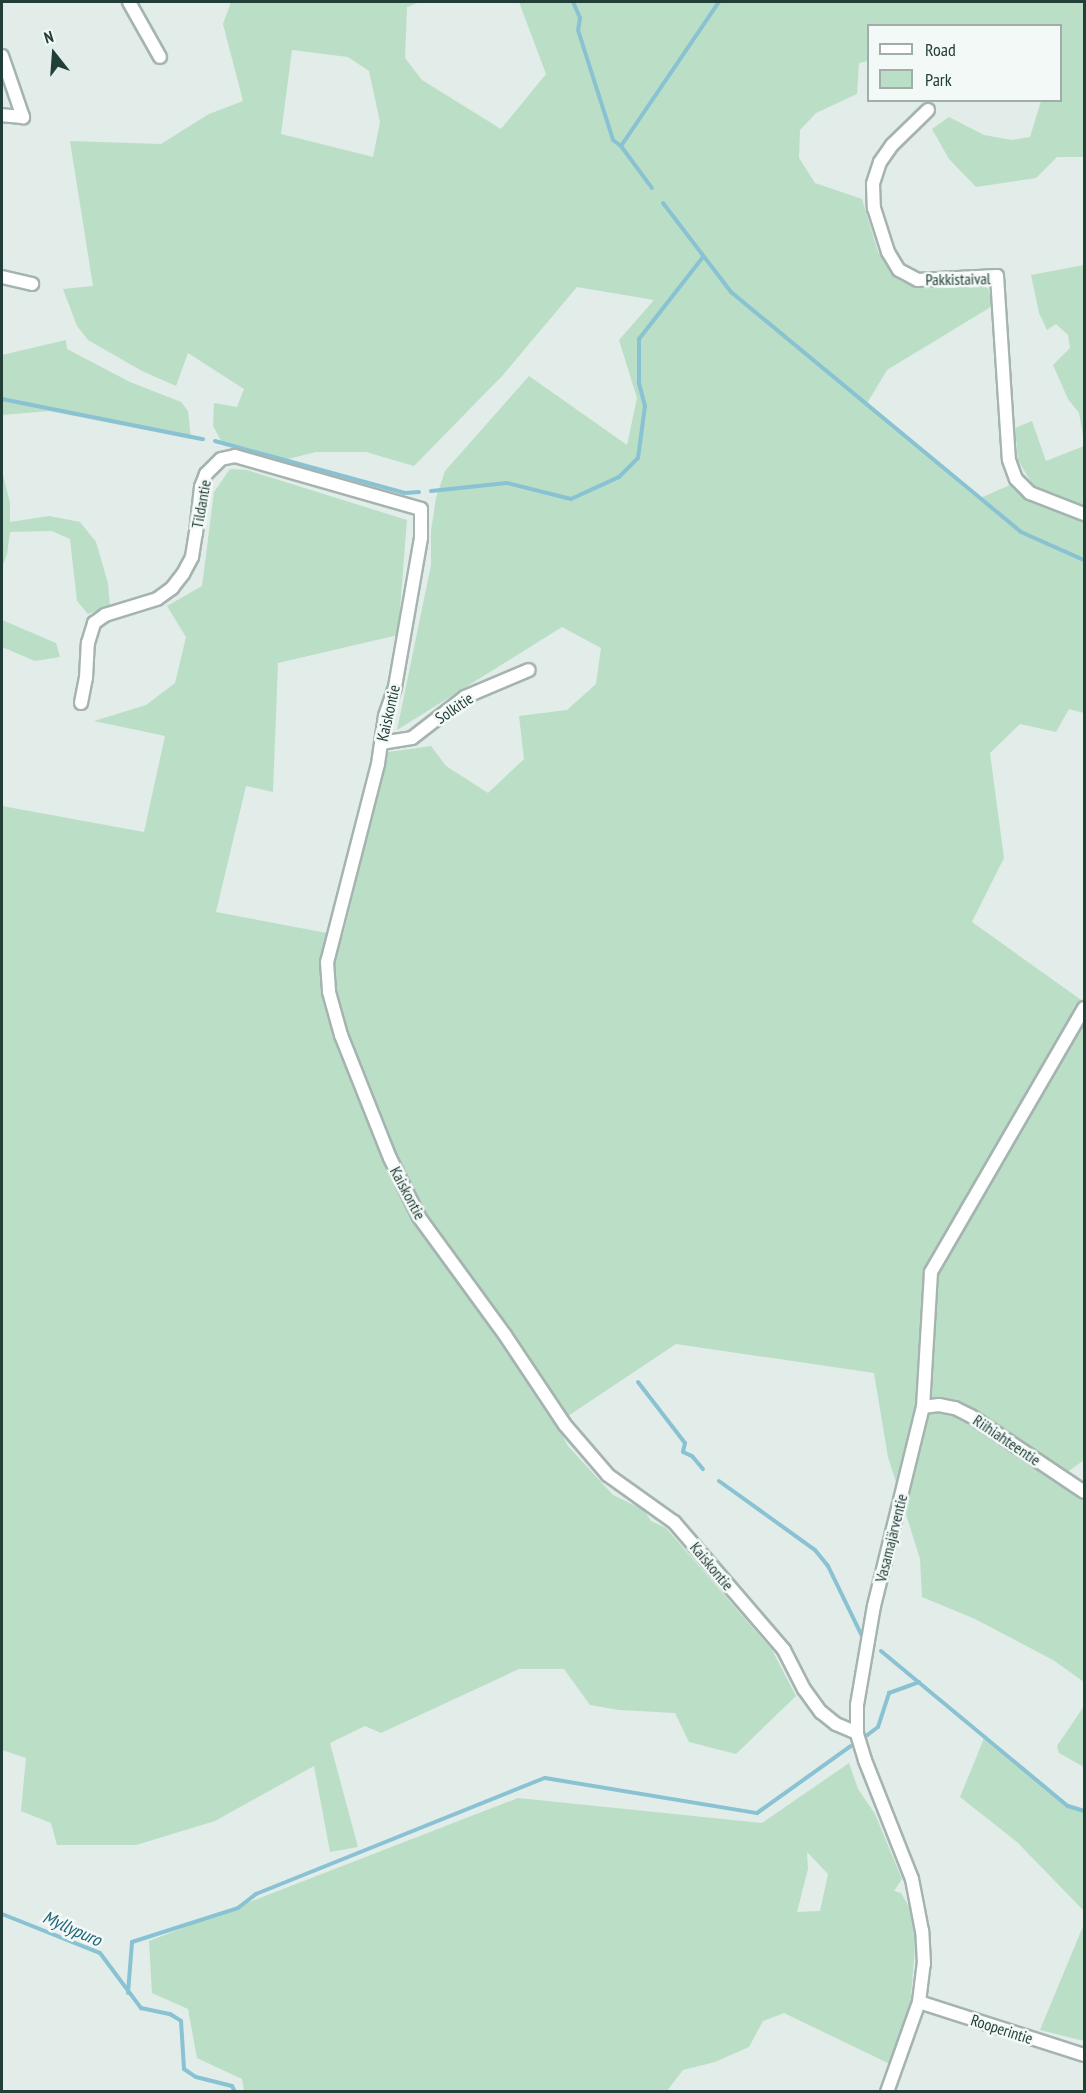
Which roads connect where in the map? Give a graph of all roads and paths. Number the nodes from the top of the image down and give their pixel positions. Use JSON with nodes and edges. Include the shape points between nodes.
{"nodes":[{"id":1,"x":129,"y":2,"type":"edge"},
{"id":2,"x":2,"y":56,"type":"edge"},
{"id":3,"x":160,"y":57,"type":"dead end"},
{"id":4,"x":928,"y":110,"type":"dead end"},
{"id":5,"x":2,"y":115,"type":"edge"},
{"id":6,"x":2,"y":277,"type":"edge"},
{"id":7,"x":32,"y":284,"type":"dead end"},
{"id":8,"x":421,"y":509,"type":"joint"},
{"id":9,"x":1084,"y":514,"type":"edge"},
{"id":10,"x":529,"y":670,"type":"dead end"},
{"id":11,"x":81,"y":704,"type":"dead end"},
{"id":12,"x":381,"y":743,"type":"junction"},
{"id":13,"x":1084,"y":1008,"type":"edge"},
{"id":14,"x":923,"y":1407,"type":"junction"},
{"id":15,"x":1084,"y":1492,"type":"edge"},
{"id":16,"x":857,"y":1732,"type":"junction"},
{"id":17,"x":919,"y":2002,"type":"junction"},
{"id":18,"x":1084,"y":2055,"type":"edge"},
{"id":19,"x":887,"y":2091,"type":"edge"}],
"edges":[{"from":1,"to":3,"type":"street"},
{"from":2,"to":5,"type":"street","via":[[23,117]]},
{"from":4,"to":9,"type":"street","name":"Pakkistaival","via":[[892,145],[880,162],[873,184],[874,208],[888,252],[899,270],[918,280],[998,276],[1009,460],[1016,479],[1030,493]]},
{"from":6,"to":7,"type":"street"},
{"from":8,"to":11,"type":"street","name":"Tildantie","via":[[235,456],[221,459],[206,474],[201,487],[194,545],[183,574],[157,599],[105,615],[94,623]]},
{"from":8,"to":12,"type":"street","name":"Kaiskontie","via":[[421,538],[410,612]]},
{"from":10,"to":12,"type":"street","name":"Solkitie","via":[[465,697],[412,738]]},
{"from":12,"to":16,"type":"street","name":"Kaiskontie","via":[[326,977],[340,1035],[405,1189],[419,1217],[565,1425],[608,1475],[674,1522],[690,1539],[784,1650],[820,1712]]},
{"from":13,"to":14,"type":"street","name":"Vasamajärventie","via":[[931,1272]]},
{"from":14,"to":15,"type":"street","name":"Riihiahteentie","via":[[939,1405],[971,1416]]},
{"from":14,"to":16,"type":"street","name":"Vasamajärventie","via":[[874,1606],[857,1705]]},
{"from":16,"to":17,"type":"street","name":"Vasamajärventie","via":[[912,1879],[924,1964]]},
{"from":17,"to":18,"type":"street","name":"Rooperintie"},
{"from":17,"to":19,"type":"street","name":"Vasamajärventie"}]}
